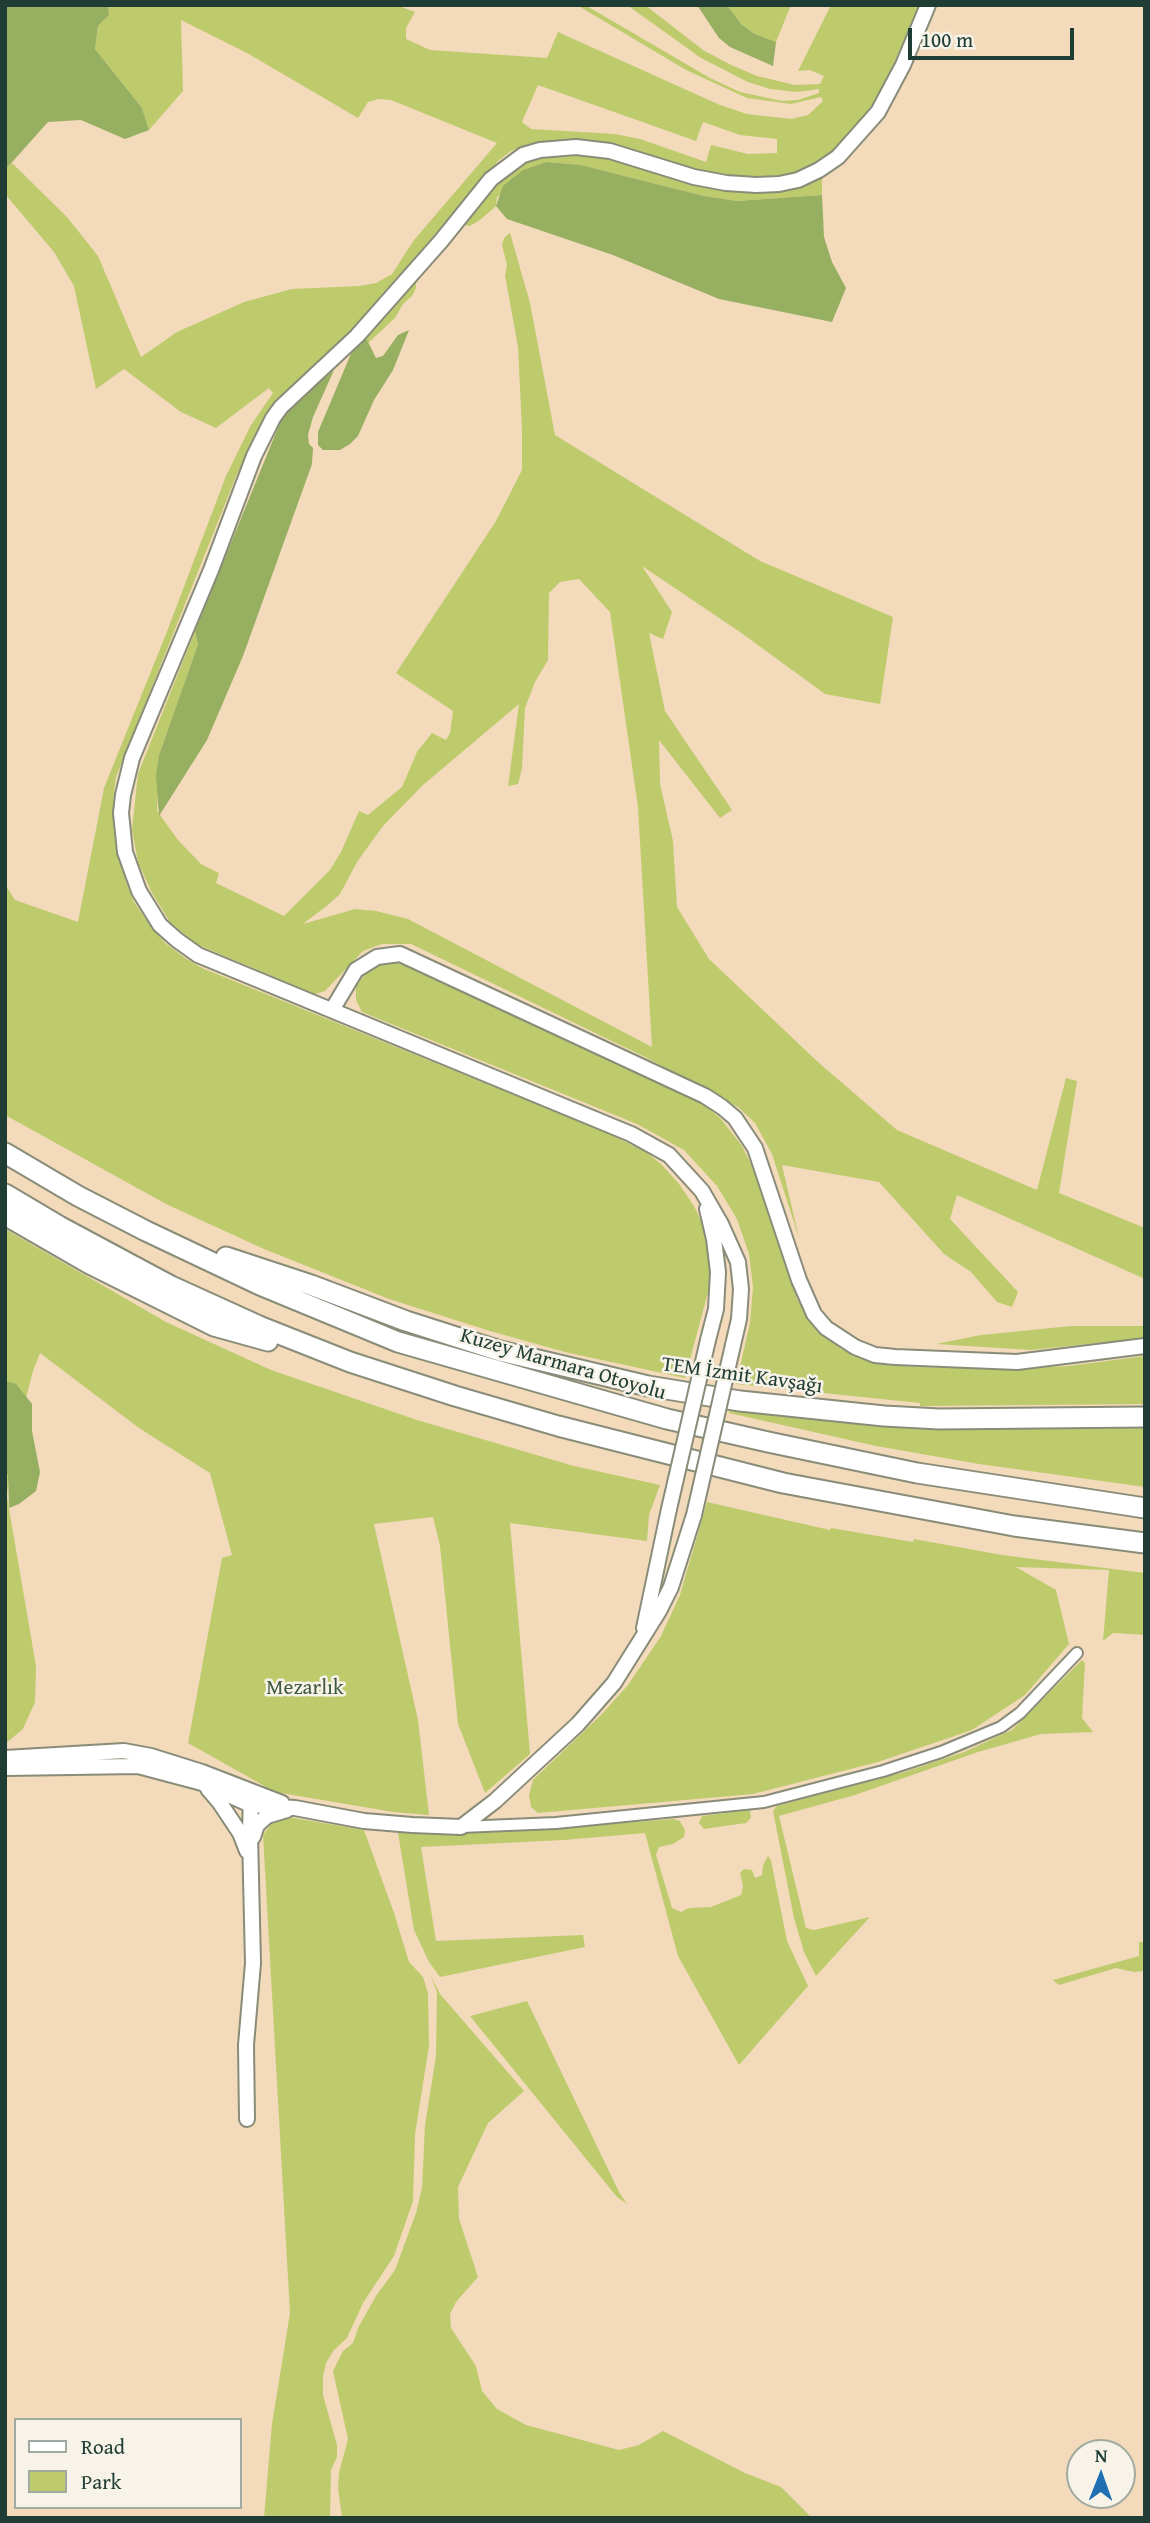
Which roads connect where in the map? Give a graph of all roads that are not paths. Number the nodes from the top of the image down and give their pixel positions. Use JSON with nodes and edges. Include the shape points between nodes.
{"nodes":[{"id":1,"x":928,"y":5,"type":"edge"},
{"id":2,"x":332,"y":1010,"type":"junction"},
{"id":3,"x":5,"y":1153,"type":"edge"},
{"id":4,"x":702,"y":1191,"type":"junction"},
{"id":5,"x":5,"y":1194,"type":"edge"},
{"id":6,"x":5,"y":1215,"type":"edge"},
{"id":7,"x":146,"y":1231,"type":"junction"},
{"id":8,"x":1145,"y":1346,"type":"edge"},
{"id":9,"x":350,"y":1362,"type":"junction"},
{"id":10,"x":1145,"y":1417,"type":"edge"},
{"id":11,"x":1145,"y":1508,"type":"edge"},
{"id":12,"x":1014,"y":1526,"type":"junction"},
{"id":13,"x":1145,"y":1543,"type":"edge"},
{"id":14,"x":1145,"y":1550,"type":"edge"},
{"id":15,"x":641,"y":1640,"type":"junction"},
{"id":16,"x":1077,"y":1653,"type":"dead end"},
{"id":17,"x":5,"y":1758,"type":"edge"},
{"id":18,"x":5,"y":1768,"type":"edge"},
{"id":19,"x":202,"y":1783,"type":"junction"},
{"id":20,"x":251,"y":1798,"type":"junction"},
{"id":21,"x":295,"y":1808,"type":"junction"},
{"id":22,"x":461,"y":1826,"type":"junction"},
{"id":23,"x":250,"y":1860,"type":"junction"},
{"id":24,"x":247,"y":2119,"type":"dead end"}],
"edges":[{"from":1,"to":2,"type":"street","via":[[904,65],[878,112],[838,157],[798,180],[726,183],[593,148],[540,150],[507,165],[357,336],[273,418],[132,758],[123,795],[122,834],[139,891],[160,925],[177,940],[220,966]]},
{"from":2,"to":4,"type":"street","via":[[652,1144]]},
{"from":2,"to":8,"type":"street","via":[[356,970],[377,957],[400,954],[722,1107],[755,1148],[814,1314],[825,1328],[855,1348],[895,1357],[1017,1362]]},
{"from":3,"to":7,"type":"highway","name":"Kuzey Marmara Otoyolu"},
{"from":4,"to":15,"type":"street","bridge":true,"via":[[714,1238],[716,1309]]},
{"from":4,"to":15,"type":"street","bridge":true,"via":[[738,1262],[739,1320],[694,1515],[671,1587]]},
{"from":5,"to":9,"type":"highway","via":[[171,1286]]},
{"from":6,"to":9,"type":"highway","via":[[214,1326]]},
{"from":7,"to":10,"type":"highway","name":"TEM İzmit Kavşağı","via":[[500,1351],[648,1386],[884,1416]]},
{"from":7,"to":11,"type":"highway","name":"Kuzey Marmara Otoyolu","via":[[398,1342],[654,1416],[916,1473]]},
{"from":9,"to":12,"type":"highway","via":[[558,1426],[721,1468]]},
{"from":12,"to":13,"type":"highway"},
{"from":12,"to":14,"type":"highway"},
{"from":15,"to":22,"type":"street","via":[[614,1683],[578,1724]]},
{"from":16,"to":22,"type":"street","via":[[1020,1713],[1000,1727],[883,1771],[764,1802],[556,1823]]},
{"from":17,"to":20,"type":"street","via":[[124,1752],[151,1756]]},
{"from":18,"to":19,"type":"street","via":[[138,1766]]},
{"from":19,"to":20,"type":"street"},
{"from":19,"to":23,"type":"street","via":[[240,1833]]},
{"from":20,"to":21,"type":"street"},
{"from":20,"to":23,"type":"street"},
{"from":21,"to":22,"type":"street","via":[[364,1821]]},
{"from":21,"to":23,"type":"street","via":[[267,1816],[257,1825]]},
{"from":23,"to":24,"type":"street","via":[[253,1963],[246,2045]]}]}
